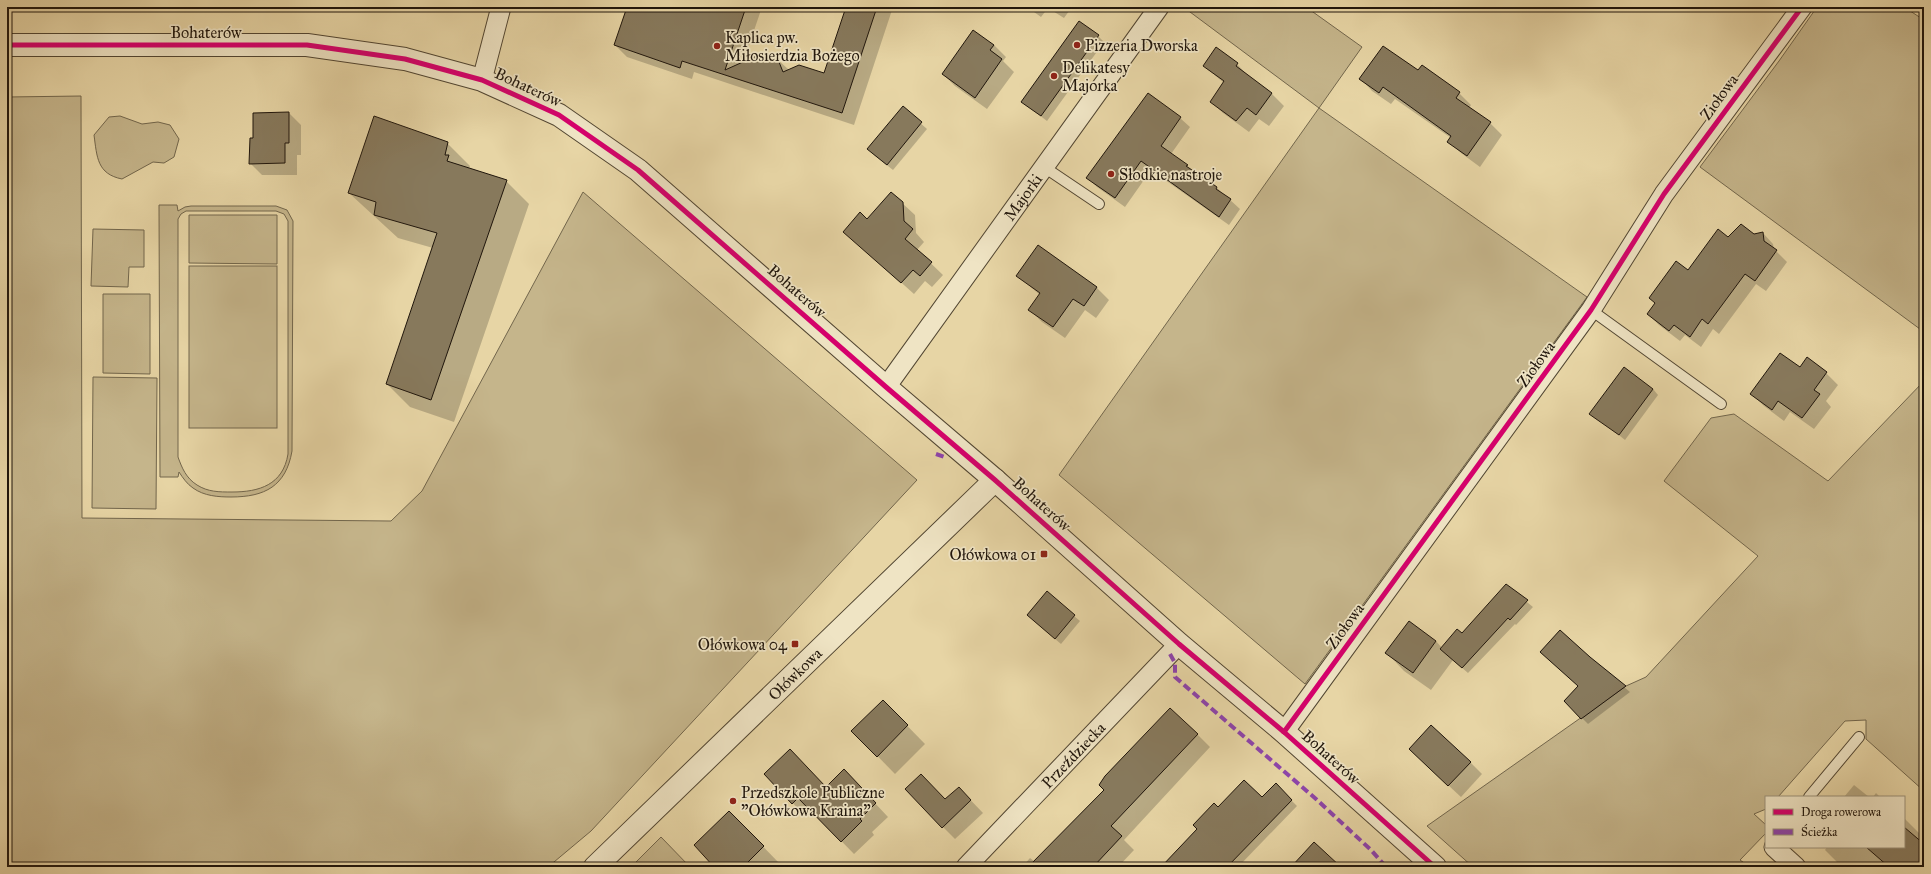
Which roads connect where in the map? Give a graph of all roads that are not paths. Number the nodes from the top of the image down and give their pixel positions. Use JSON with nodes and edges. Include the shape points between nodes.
{"nodes":[{"id":1,"x":501,"y":7,"type":"edge"},
{"id":2,"x":1159,"y":7,"type":"edge"},
{"id":3,"x":1802,"y":7,"type":"edge"},
{"id":4,"x":7,"y":45,"type":"edge"},
{"id":5,"x":482,"y":80,"type":"junction"},
{"id":6,"x":1044,"y":167,"type":"junction"},
{"id":7,"x":1100,"y":204,"type":"dead end"},
{"id":8,"x":1591,"y":310,"type":"junction"},
{"id":9,"x":886,"y":387,"type":"junction"},
{"id":10,"x":1721,"y":404,"type":"dead end"},
{"id":11,"x":995,"y":480,"type":"junction"},
{"id":12,"x":1179,"y":644,"type":"junction"},
{"id":13,"x":1284,"y":732,"type":"junction"},
{"id":14,"x":1859,"y":737,"type":"dead end"},
{"id":15,"x":1810,"y":796,"type":"edge"},
{"id":16,"x":1775,"y":848,"type":"edge"},
{"id":17,"x":1426,"y":864,"type":"edge"},
{"id":18,"x":595,"y":867,"type":"edge"},
{"id":19,"x":966,"y":867,"type":"edge"},
{"id":20,"x":1796,"y":867,"type":"edge"}],
"edges":[{"from":1,"to":5,"type":"street"},
{"from":2,"to":6,"type":"street","name":"Majorki"},
{"from":3,"to":8,"type":"street","name":"Ziołowa","via":[[1664,194]]},
{"from":4,"to":5,"type":"street","name":"Bohaterów","via":[[307,45],[405,59]]},
{"from":5,"to":9,"type":"street","name":"Bohaterów","via":[[559,115],[638,170]]},
{"from":6,"to":7,"type":"lane"},
{"from":6,"to":9,"type":"street","name":"Majorki"},
{"from":8,"to":10,"type":"lane"},
{"from":8,"to":13,"type":"street","name":"Ziołowa"},
{"from":9,"to":11,"type":"street","name":"Bohaterów"},
{"from":11,"to":12,"type":"street","name":"Bohaterów"},
{"from":11,"to":18,"type":"street","name":"Ołówkowa"},
{"from":12,"to":13,"type":"street","name":"Bohaterów"},
{"from":12,"to":19,"type":"street","name":"Przeździecka"},
{"from":13,"to":17,"type":"street","name":"Bohaterów"},
{"from":14,"to":15,"type":"lane"},
{"from":16,"to":20,"type":"street"}]}
